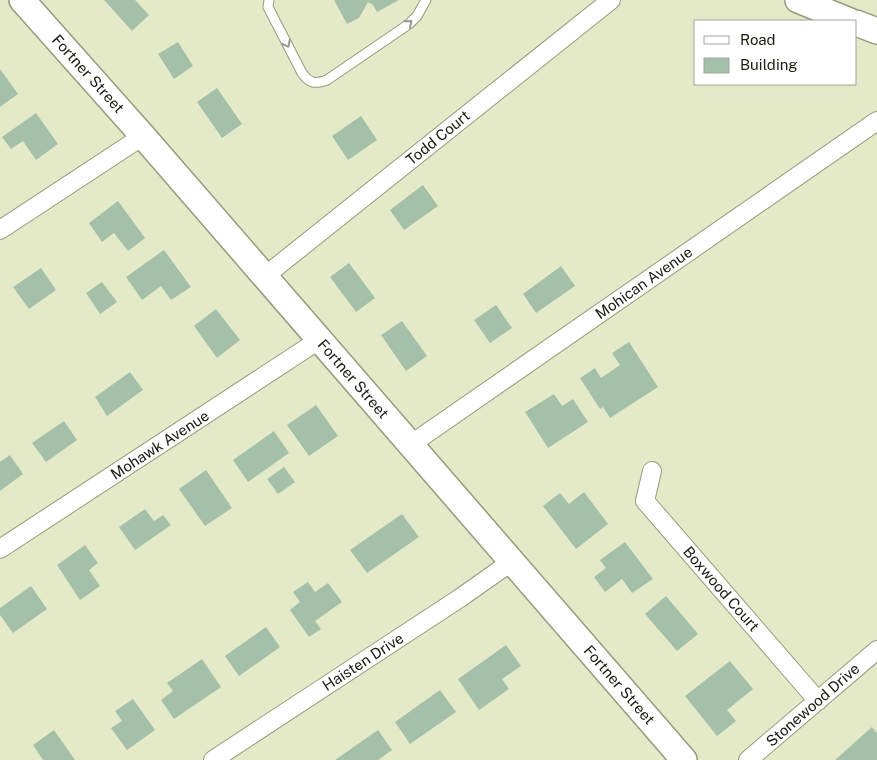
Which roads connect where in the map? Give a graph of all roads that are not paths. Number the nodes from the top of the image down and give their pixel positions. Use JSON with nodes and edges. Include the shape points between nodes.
{"nodes":[{"id":1,"x":22,"y":0,"type":"edge"},
{"id":2,"x":268,"y":0,"type":"edge"},
{"id":3,"x":426,"y":0,"type":"edge"},
{"id":4,"x":610,"y":0,"type":"edge"},
{"id":5,"x":798,"y":0,"type":"edge"},
{"id":6,"x":848,"y":20,"type":"edge"},
{"id":7,"x":857,"y":23,"type":"edge"},
{"id":8,"x":877,"y":31,"type":"edge"},
{"id":9,"x":877,"y":121,"type":"edge"},
{"id":10,"x":143,"y":136,"type":"junction"},
{"id":11,"x":0,"y":230,"type":"edge"},
{"id":12,"x":265,"y":276,"type":"junction"},
{"id":13,"x":320,"y":340,"type":"junction"},
{"id":14,"x":410,"y":445,"type":"junction"},
{"id":15,"x":652,"y":471,"type":"dead end"},
{"id":16,"x":0,"y":550,"type":"edge"},
{"id":17,"x":511,"y":562,"type":"junction"},
{"id":18,"x":877,"y":650,"type":"edge"},
{"id":19,"x":818,"y":701,"type":"junction"},
{"id":20,"x":213,"y":760,"type":"edge"},
{"id":21,"x":684,"y":760,"type":"edge"},
{"id":22,"x":748,"y":760,"type":"edge"}],
"edges":[{"from":1,"to":10,"type":"street","name":"Fortner Street"},
{"from":2,"to":3,"type":"lane","one_way":true,"via":[[268,6],[302,73],[312,83],[327,80],[409,24]]},
{"from":4,"to":12,"type":"street","name":"Todd Court"},
{"from":5,"to":6,"type":"street"},
{"from":7,"to":8,"type":"street"},
{"from":9,"to":14,"type":"street","name":"Mohican Avenue"},
{"from":10,"to":11,"type":"street"},
{"from":10,"to":12,"type":"street","name":"Fortner Street"},
{"from":12,"to":13,"type":"street","name":"Fortner Street"},
{"from":13,"to":14,"type":"street","name":"Fortner Street"},
{"from":13,"to":16,"type":"street","name":"Mohawk Avenue"},
{"from":14,"to":17,"type":"street","name":"Fortner Street"},
{"from":15,"to":19,"type":"street","name":"Boxwood Court","via":[[645,501]]},
{"from":17,"to":20,"type":"street","name":"Haisten Drive"},
{"from":17,"to":21,"type":"street","name":"Fortner Street"},
{"from":18,"to":19,"type":"street","name":"Stonewood Drive"},
{"from":19,"to":22,"type":"street","name":"Stonewood Drive"}]}
